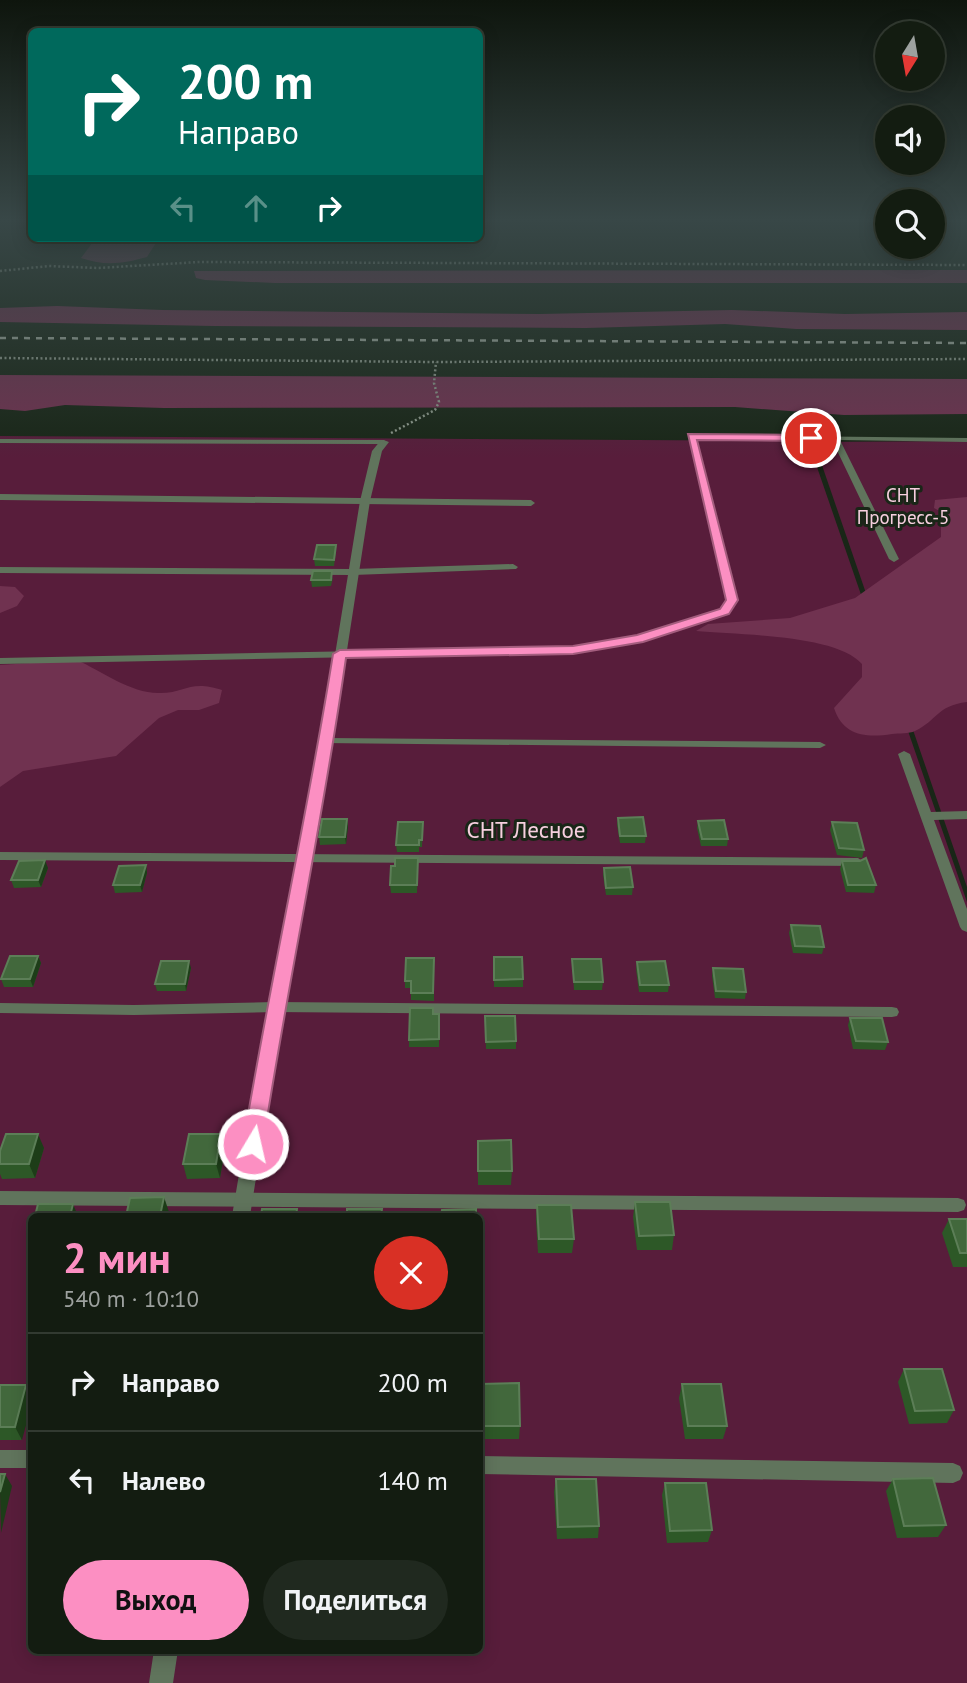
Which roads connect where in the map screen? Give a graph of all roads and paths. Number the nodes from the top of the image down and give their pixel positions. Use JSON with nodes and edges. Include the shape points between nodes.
{"nodes":[{"id":1,"x":0,"y":358,"type":"edge"},
{"id":2,"x":967,"y":359,"type":"edge"},
{"id":3,"x":436,"y":362,"type":"junction"},
{"id":4,"x":835,"y":438,"type":"junction"},
{"id":5,"x":967,"y":440,"type":"edge"},
{"id":6,"x":0,"y":441,"type":"edge"},
{"id":7,"x":384,"y":442,"type":"junction"},
{"id":8,"x":0,"y":497,"type":"edge"},
{"id":9,"x":365,"y":501,"type":"junction"},
{"id":10,"x":531,"y":503,"type":"dead end"},
{"id":11,"x":894,"y":559,"type":"dead end"},
{"id":12,"x":513,"y":567,"type":"dead end"},
{"id":13,"x":0,"y":570,"type":"edge"},
{"id":14,"x":353,"y":572,"type":"junction"},
{"id":15,"x":340,"y":654,"type":"junction"},
{"id":16,"x":0,"y":661,"type":"edge"},
{"id":17,"x":327,"y":741,"type":"junction"},
{"id":18,"x":820,"y":744,"type":"dead end"},
{"id":19,"x":904,"y":754,"type":"dead end"},
{"id":20,"x":967,"y":815,"type":"edge"},
{"id":21,"x":926,"y":816,"type":"junction"},
{"id":22,"x":0,"y":856,"type":"edge"},
{"id":23,"x":304,"y":856,"type":"junction"},
{"id":24,"x":858,"y":862,"type":"edge"},
{"id":25,"x":967,"y":927,"type":"edge"},
{"id":26,"x":275,"y":1007,"type":"junction"},
{"id":27,"x":0,"y":1008,"type":"edge"},
{"id":28,"x":892,"y":1012,"type":"dead end"},
{"id":29,"x":0,"y":1198,"type":"edge"},
{"id":30,"x":244,"y":1199,"type":"junction"},
{"id":31,"x":958,"y":1205,"type":"dead end"},
{"id":32,"x":242,"y":1213,"type":"edge"},
{"id":33,"x":0,"y":1459,"type":"edge"},
{"id":34,"x":28,"y":1459,"type":"edge"},
{"id":35,"x":483,"y":1465,"type":"edge"},
{"id":36,"x":953,"y":1472,"type":"dead end"},
{"id":37,"x":165,"y":1654,"type":"edge"},
{"id":38,"x":160,"y":1683,"type":"edge"}],
"edges":[{"from":1,"to":3,"type":"path"},
{"from":2,"to":3,"type":"path"},
{"from":3,"to":7,"type":"path","via":[[434,383],[439,402],[435,410],[403,425]]},
{"from":4,"to":5,"type":"lane"},
{"from":4,"to":11,"type":"lane"},
{"from":4,"to":15,"type":"lane","via":[[691,437],[732,600],[725,612],[639,639],[573,650]]},
{"from":6,"to":7,"type":"lane"},
{"from":7,"to":9,"type":"street","via":[[377,451]]},
{"from":8,"to":9,"type":"lane"},
{"from":9,"to":10,"type":"lane"},
{"from":9,"to":14,"type":"street"},
{"from":12,"to":14,"type":"lane"},
{"from":13,"to":14,"type":"lane"},
{"from":14,"to":15,"type":"street"},
{"from":15,"to":16,"type":"lane"},
{"from":15,"to":17,"type":"street"},
{"from":17,"to":18,"type":"lane"},
{"from":17,"to":23,"type":"street"},
{"from":19,"to":21,"type":"lane"},
{"from":20,"to":21,"type":"lane"},
{"from":21,"to":25,"type":"lane"},
{"from":22,"to":23,"type":"lane"},
{"from":23,"to":24,"type":"lane"},
{"from":23,"to":26,"type":"street"},
{"from":26,"to":27,"type":"lane"},
{"from":26,"to":28,"type":"lane"},
{"from":26,"to":30,"type":"street"},
{"from":29,"to":30,"type":"lane"},
{"from":30,"to":31,"type":"lane"},
{"from":30,"to":32,"type":"street"},
{"from":33,"to":34,"type":"lane"},
{"from":35,"to":36,"type":"lane"},
{"from":37,"to":38,"type":"street"}]}
